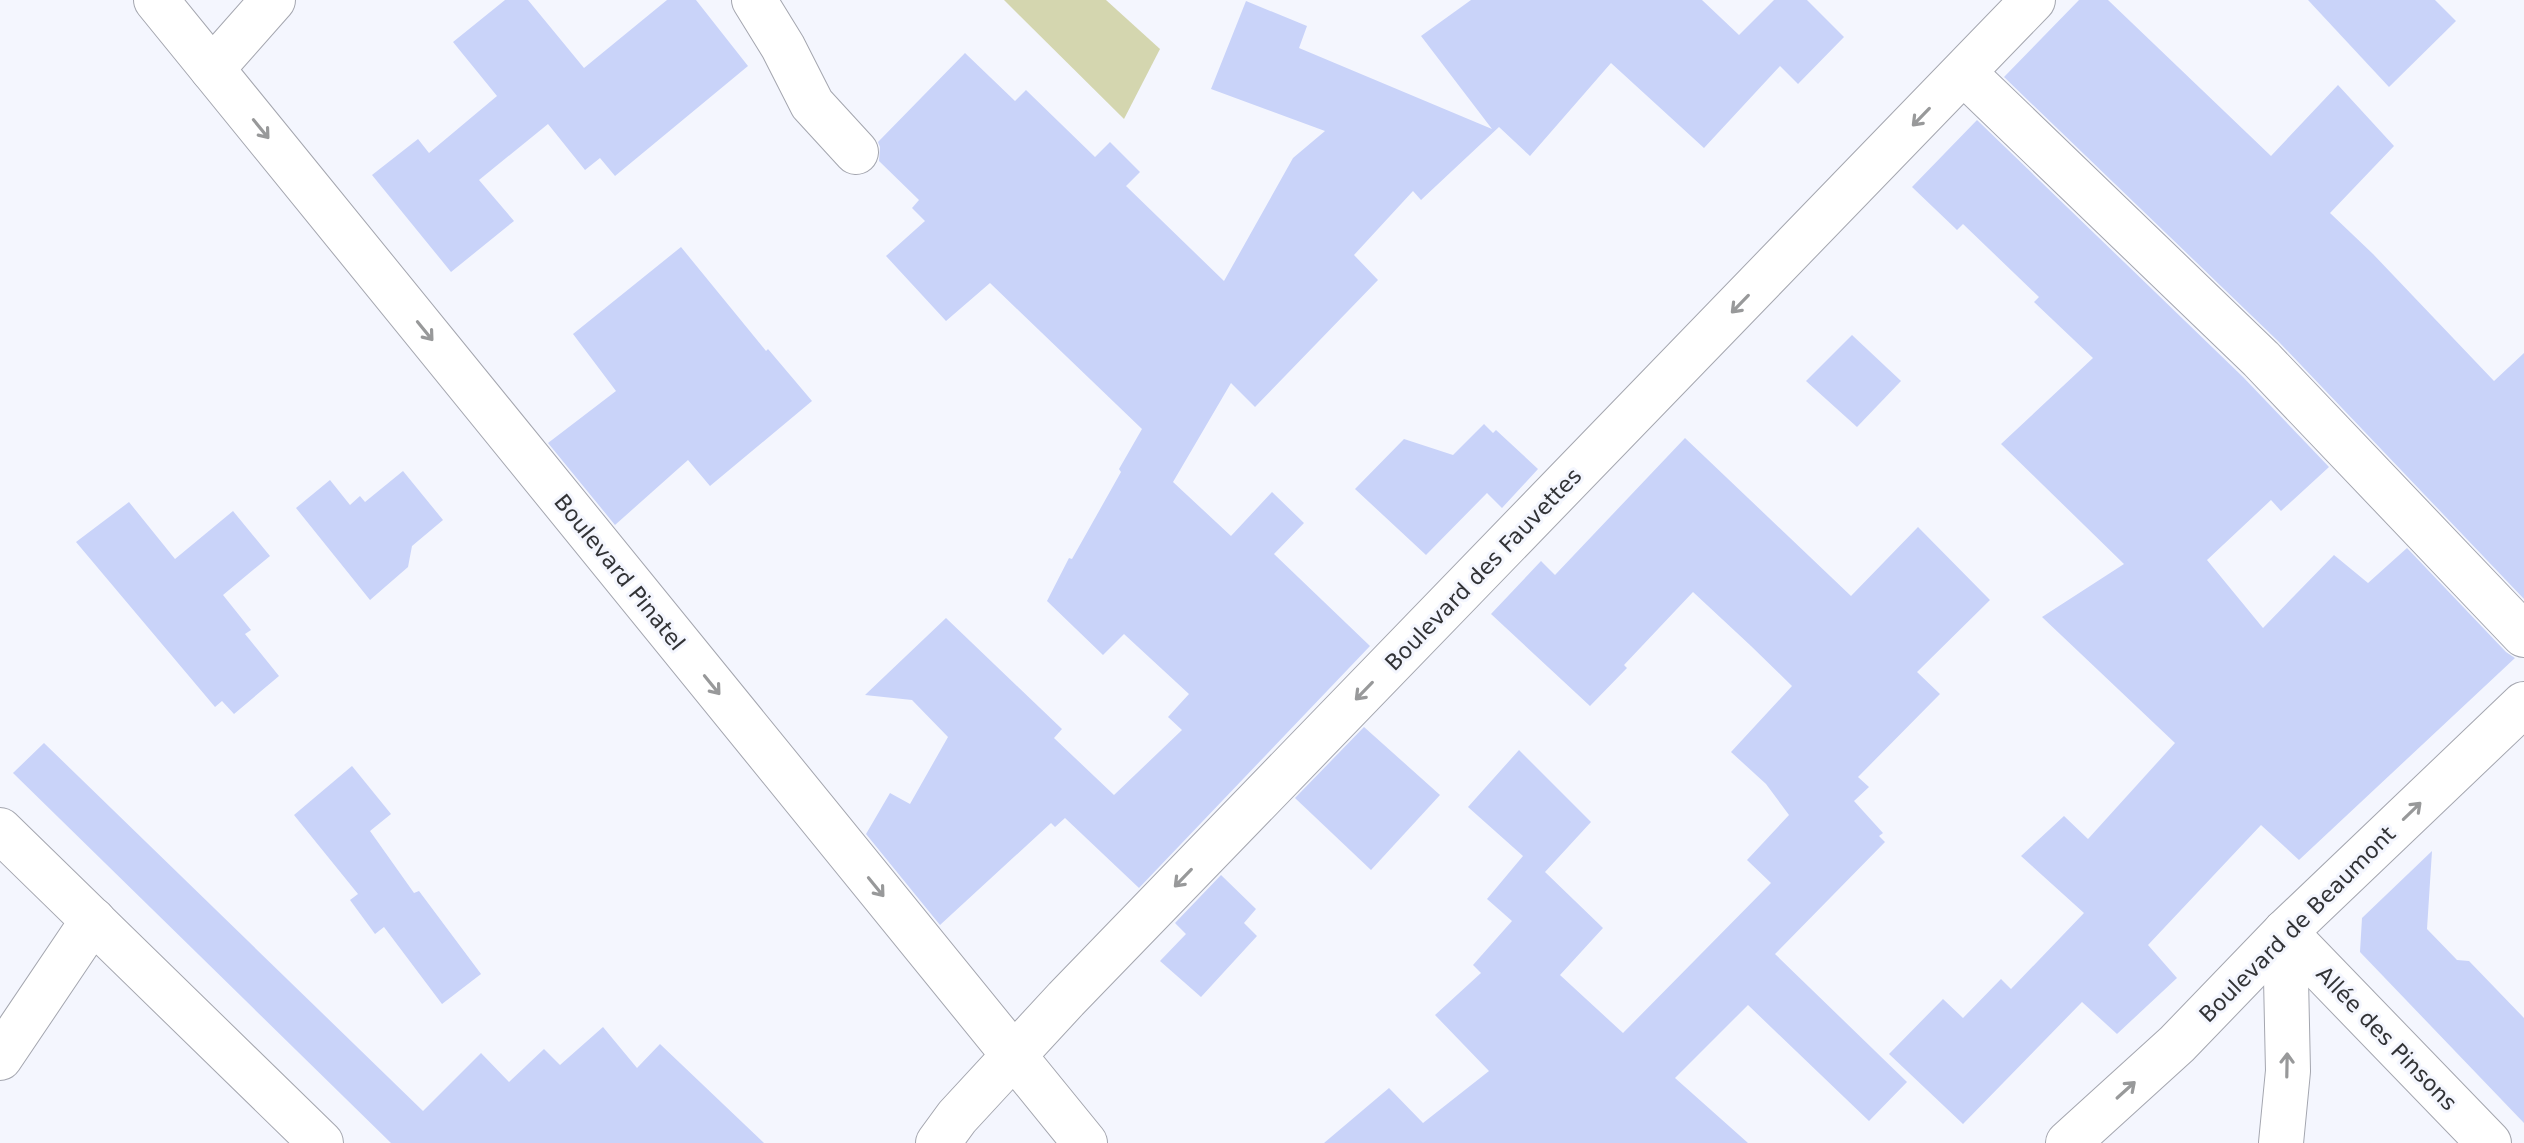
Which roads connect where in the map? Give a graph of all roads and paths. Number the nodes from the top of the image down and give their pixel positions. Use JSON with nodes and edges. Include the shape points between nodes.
{"nodes":[{"id":1,"x":273,"y":0,"type":"edge"},
{"id":2,"x":754,"y":0,"type":"edge"},
{"id":3,"x":2033,"y":0,"type":"edge"},
{"id":4,"x":161,"y":2,"type":"edge"},
{"id":5,"x":212,"y":69,"type":"junction"},
{"id":6,"x":1964,"y":73,"type":"junction"},
{"id":7,"x":856,"y":152,"type":"dead end"},
{"id":8,"x":2524,"y":635,"type":"edge"},
{"id":9,"x":2524,"y":704,"type":"edge"},
{"id":10,"x":0,"y":830,"type":"edge"},
{"id":11,"x":93,"y":920,"type":"junction"},
{"id":12,"x":2285,"y":932,"type":"junction"},
{"id":13,"x":1015,"y":1057,"type":"junction"},
{"id":14,"x":0,"y":1058,"type":"edge"},
{"id":15,"x":321,"y":1143,"type":"edge"},
{"id":16,"x":938,"y":1143,"type":"edge"},
{"id":17,"x":1085,"y":1143,"type":"edge"},
{"id":18,"x":2068,"y":1143,"type":"edge"},
{"id":19,"x":2281,"y":1143,"type":"edge"},
{"id":20,"x":2489,"y":1143,"type":"edge"}],
"edges":[{"from":1,"to":5,"type":"street"},
{"from":2,"to":7,"type":"street","via":[[812,104]]},
{"from":3,"to":6,"type":"street","name":"Boulevard des Fauvettes"},
{"from":4,"to":5,"type":"street","name":"Boulevard Pinatel"},
{"from":5,"to":13,"type":"street","name":"Boulevard Pinatel","one_way":true},
{"from":6,"to":8,"type":"street","via":[[2261,359]]},
{"from":6,"to":13,"type":"street","name":"Boulevard des Fauvettes","one_way":true,"via":[[1071,993]]},
{"from":12,"to":9,"type":"street","name":"Boulevard de Beaumont","one_way":true},
{"from":10,"to":11,"type":"street"},
{"from":11,"to":14,"type":"street"},
{"from":11,"to":15,"type":"street"},
{"from":18,"to":12,"type":"street","name":"Boulevard de Beaumont","one_way":true,"via":[[2177,1044]]},
{"from":19,"to":12,"type":"street","one_way":true,"via":[[2288,1071]]},
{"from":12,"to":20,"type":"street","name":"Allée des Pinsons"},
{"from":13,"to":16,"type":"street","name":"Boulevard des Fauvettes"},
{"from":13,"to":17,"type":"street","name":"Boulevard Pinatel"}]}
